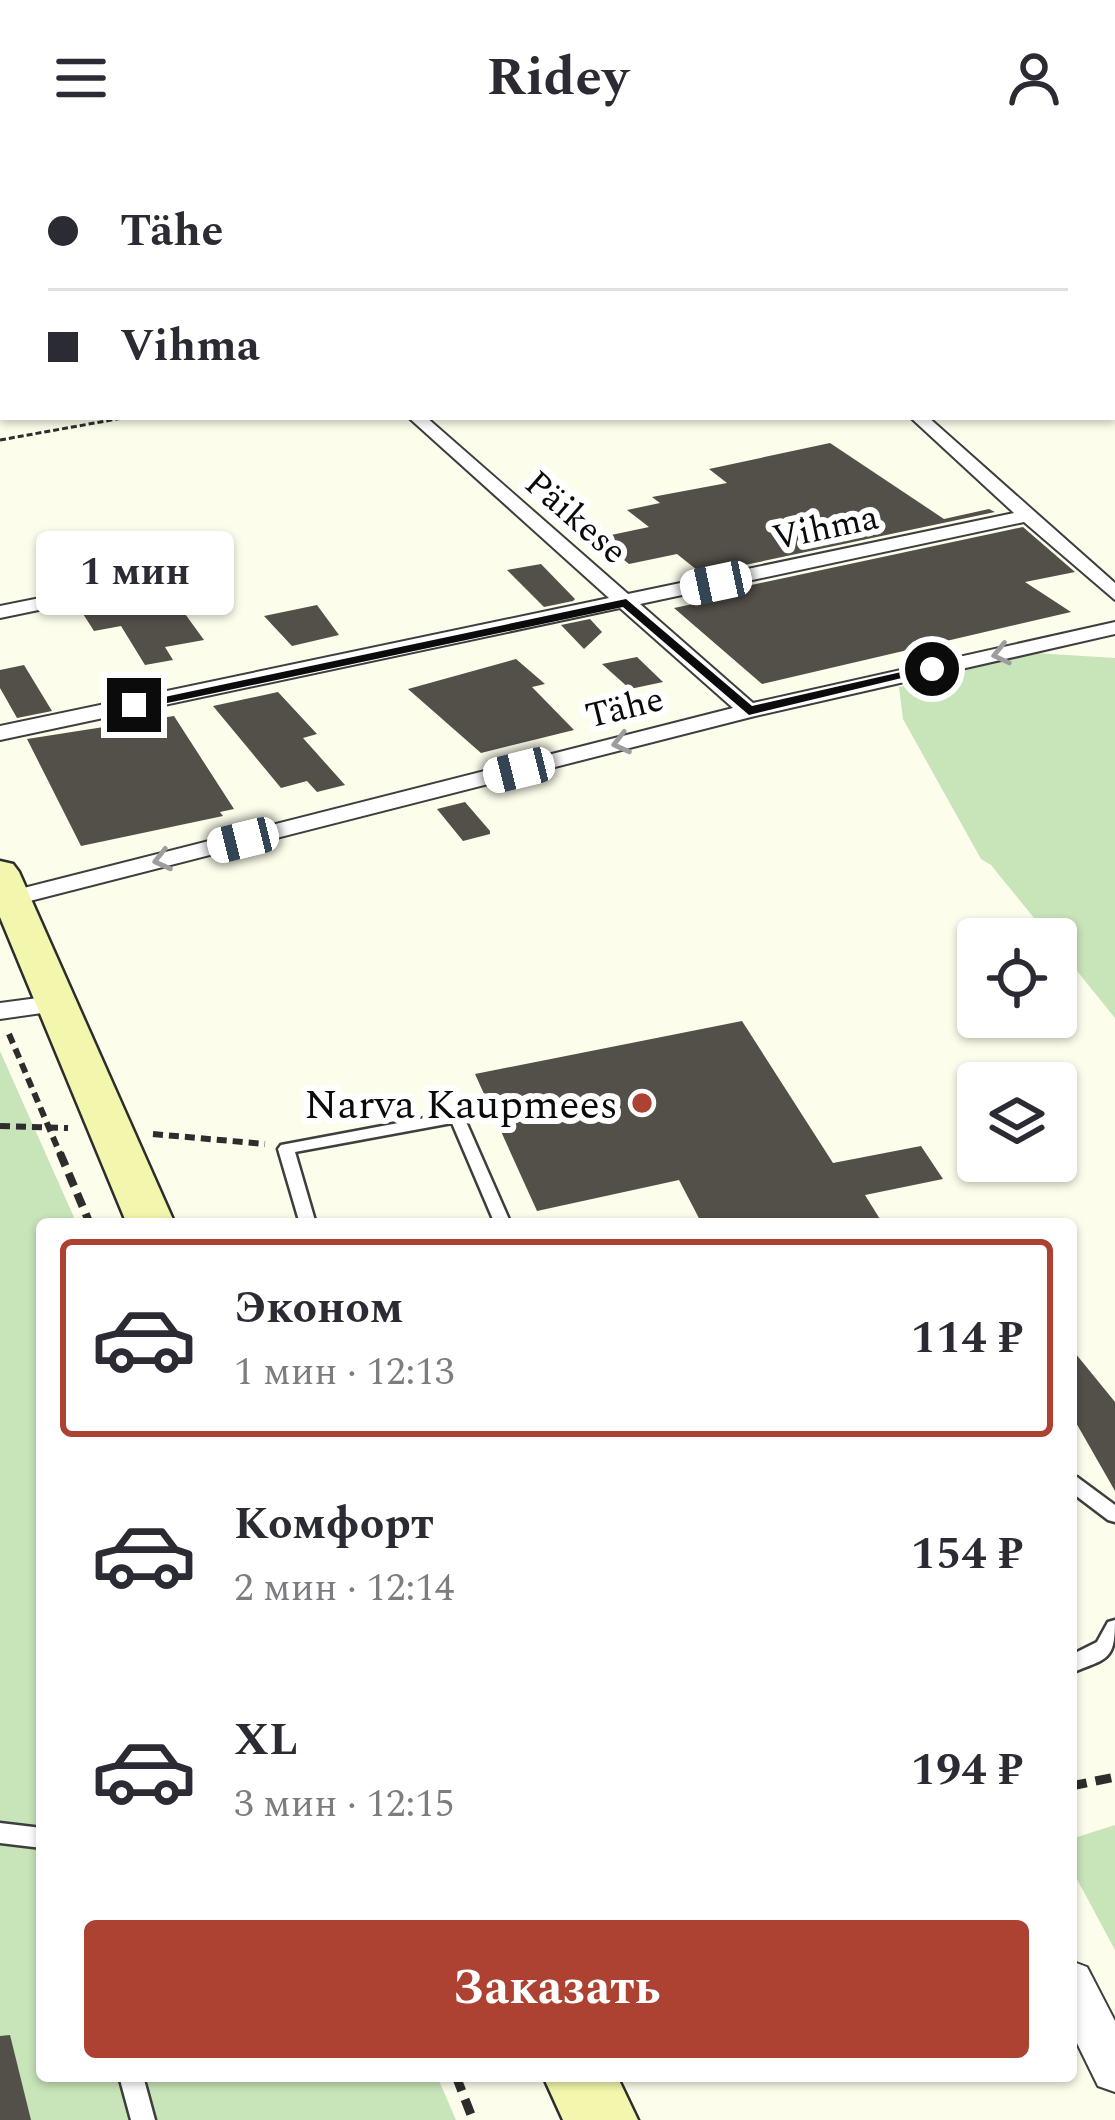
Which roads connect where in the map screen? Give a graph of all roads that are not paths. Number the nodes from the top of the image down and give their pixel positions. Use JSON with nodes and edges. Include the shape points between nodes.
{"nodes":[{"id":1,"x":419,"y":420,"type":"edge"},
{"id":2,"x":921,"y":420,"type":"edge"},
{"id":3,"x":1030,"y":515,"type":"junction"},
{"id":4,"x":1115,"y":594,"type":"edge"},
{"id":5,"x":75,"y":597,"type":"dead end"},
{"id":6,"x":626,"y":603,"type":"junction"},
{"id":7,"x":0,"y":612,"type":"edge"},
{"id":8,"x":1115,"y":628,"type":"edge"},
{"id":9,"x":749,"y":711,"type":"junction"},
{"id":10,"x":0,"y":733,"type":"edge"},
{"id":11,"x":6,"y":885,"type":"edge"},
{"id":12,"x":53,"y":1004,"type":"junction"},
{"id":13,"x":0,"y":1011,"type":"edge"},
{"id":14,"x":149,"y":1218,"type":"edge"},
{"id":15,"x":306,"y":1218,"type":"edge"},
{"id":16,"x":499,"y":1218,"type":"edge"},
{"id":17,"x":1077,"y":1486,"type":"edge"},
{"id":18,"x":1115,"y":1515,"type":"edge"},
{"id":19,"x":1115,"y":1628,"type":"edge"},
{"id":20,"x":1077,"y":1661,"type":"edge"},
{"id":21,"x":0,"y":1833,"type":"edge"},
{"id":22,"x":36,"y":1837,"type":"edge"},
{"id":23,"x":1077,"y":1995,"type":"edge"},
{"id":24,"x":1115,"y":2069,"type":"edge"},
{"id":25,"x":133,"y":2082,"type":"edge"},
{"id":26,"x":581,"y":2082,"type":"edge"},
{"id":27,"x":143,"y":2120,"type":"edge"},
{"id":28,"x":602,"y":2120,"type":"edge"}],
"edges":[{"from":1,"to":6,"type":"street","name":"Päikese"},
{"from":2,"to":3,"type":"street"},
{"from":3,"to":4,"type":"street"},
{"from":3,"to":6,"type":"street","name":"Vihma"},
{"from":5,"to":7,"type":"street"},
{"from":6,"to":9,"type":"street","name":"Päikese"},
{"from":6,"to":10,"type":"street","name":"Vihma"},
{"from":8,"to":9,"type":"street","name":"Tähe","one_way":true},
{"from":9,"to":11,"type":"street","name":"Tähe","one_way":true},
{"from":11,"to":12,"type":"main road"},
{"from":12,"to":13,"type":"street"},
{"from":12,"to":14,"type":"main road"},
{"from":15,"to":16,"type":"lane","via":[[286,1149],[457,1118]]},
{"from":17,"to":18,"type":"lane"},
{"from":19,"to":20,"type":"lane","via":[[1104,1648]]},
{"from":21,"to":22,"type":"lane"},
{"from":23,"to":24,"type":"street"},
{"from":25,"to":27,"type":"lane"},
{"from":26,"to":28,"type":"main road"}]}
